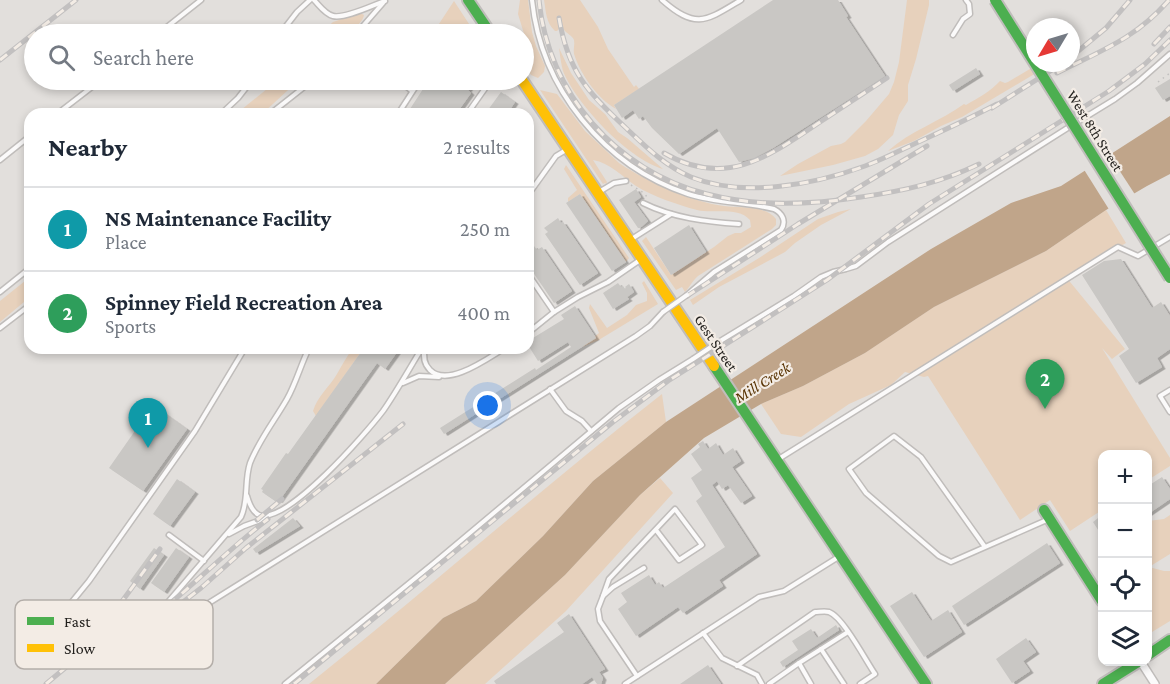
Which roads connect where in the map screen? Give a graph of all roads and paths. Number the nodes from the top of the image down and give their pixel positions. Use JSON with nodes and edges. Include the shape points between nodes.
{"nodes":[{"id":1,"x":201,"y":0,"type":"edge"},
{"id":2,"x":306,"y":0,"type":"edge"},
{"id":3,"x":312,"y":0,"type":"edge"},
{"id":4,"x":386,"y":0,"type":"edge"},
{"id":5,"x":468,"y":0,"type":"edge"},
{"id":6,"x":532,"y":0,"type":"edge"},
{"id":7,"x":662,"y":0,"type":"edge"},
{"id":8,"x":741,"y":0,"type":"edge"},
{"id":9,"x":966,"y":0,"type":"edge"},
{"id":10,"x":995,"y":0,"type":"edge"},
{"id":11,"x":297,"y":12,"type":"junction"},
{"id":12,"x":171,"y":24,"type":"edge"},
{"id":13,"x":288,"y":24,"type":"edge"},
{"id":14,"x":365,"y":24,"type":"edge"},
{"id":15,"x":484,"y":24,"type":"edge"},
{"id":16,"x":953,"y":35,"type":"dead end"},
{"id":17,"x":1170,"y":54,"type":"edge"},
{"id":18,"x":1170,"y":73,"type":"edge"},
{"id":19,"x":1158,"y":82,"type":"dead end"},
{"id":20,"x":88,"y":90,"type":"edge"},
{"id":21,"x":244,"y":90,"type":"edge"},
{"id":22,"x":300,"y":90,"type":"edge"},
{"id":23,"x":483,"y":90,"type":"edge"},
{"id":24,"x":529,"y":90,"type":"edge"},
{"id":25,"x":412,"y":91,"type":"edge"},
{"id":26,"x":65,"y":108,"type":"edge"},
{"id":27,"x":227,"y":108,"type":"edge"},
{"id":28,"x":278,"y":108,"type":"edge"},
{"id":29,"x":402,"y":108,"type":"edge"},
{"id":30,"x":471,"y":108,"type":"edge"},
{"id":31,"x":24,"y":141,"type":"edge"},
{"id":32,"x":568,"y":148,"type":"junction"},
{"id":33,"x":0,"y":160,"type":"edge"},
{"id":34,"x":626,"y":181,"type":"joint"},
{"id":35,"x":534,"y":187,"type":"edge"},
{"id":36,"x":598,"y":193,"type":"junction"},
{"id":37,"x":643,"y":203,"type":"dead end"},
{"id":38,"x":651,"y":207,"type":"junction"},
{"id":39,"x":671,"y":214,"type":"junction"},
{"id":40,"x":740,"y":224,"type":"dead end"},
{"id":41,"x":1170,"y":237,"type":"edge"},
{"id":42,"x":630,"y":241,"type":"junction"},
{"id":43,"x":642,"y":259,"type":"junction"},
{"id":44,"x":24,"y":273,"type":"edge"},
{"id":45,"x":1170,"y":278,"type":"edge"},
{"id":46,"x":534,"y":283,"type":"edge"},
{"id":47,"x":0,"y":292,"type":"edge"},
{"id":48,"x":24,"y":310,"type":"edge"},
{"id":49,"x":554,"y":312,"type":"junction"},
{"id":50,"x":0,"y":328,"type":"edge"},
{"id":51,"x":534,"y":328,"type":"edge"},
{"id":52,"x":241,"y":354,"type":"edge"},
{"id":53,"x":306,"y":354,"type":"edge"},
{"id":54,"x":419,"y":354,"type":"edge"},
{"id":55,"x":424,"y":354,"type":"edge"},
{"id":56,"x":495,"y":354,"type":"edge"},
{"id":57,"x":445,"y":376,"type":"junction"},
{"id":58,"x":399,"y":387,"type":"junction"},
{"id":59,"x":550,"y":389,"type":"junction"},
{"id":60,"x":1170,"y":390,"type":"edge"},
{"id":61,"x":1170,"y":412,"type":"edge"},
{"id":62,"x":591,"y":431,"type":"junction"},
{"id":63,"x":777,"y":461,"type":"junction"},
{"id":64,"x":246,"y":490,"type":"junction"},
{"id":65,"x":281,"y":511,"type":"junction"},
{"id":66,"x":1047,"y":514,"type":"joint"},
{"id":67,"x":656,"y":530,"type":"junction"},
{"id":68,"x":170,"y":535,"type":"dead end"},
{"id":69,"x":220,"y":543,"type":"junction"},
{"id":70,"x":985,"y":547,"type":"junction"},
{"id":71,"x":840,"y":556,"type":"junction"},
{"id":72,"x":204,"y":561,"type":"junction"},
{"id":73,"x":644,"y":568,"type":"dead end"},
{"id":74,"x":1098,"y":595,"type":"edge"},
{"id":75,"x":603,"y":596,"type":"junction"},
{"id":76,"x":73,"y":600,"type":"edge"},
{"id":77,"x":170,"y":600,"type":"edge"},
{"id":78,"x":213,"y":600,"type":"edge"},
{"id":79,"x":848,"y":632,"type":"junction"},
{"id":80,"x":703,"y":633,"type":"junction"},
{"id":81,"x":1170,"y":640,"type":"edge"},
{"id":82,"x":822,"y":649,"type":"junction"},
{"id":83,"x":1152,"y":652,"type":"edge"},
{"id":84,"x":799,"y":663,"type":"junction"},
{"id":85,"x":737,"y":666,"type":"junction"},
{"id":86,"x":1132,"y":666,"type":"edge"},
{"id":87,"x":1142,"y":666,"type":"edge"},
{"id":88,"x":637,"y":676,"type":"junction"},
{"id":89,"x":285,"y":684,"type":"edge"},
{"id":90,"x":625,"y":684,"type":"edge"},
{"id":91,"x":762,"y":684,"type":"edge"},
{"id":92,"x":769,"y":684,"type":"edge"},
{"id":93,"x":811,"y":684,"type":"edge"},
{"id":94,"x":844,"y":684,"type":"edge"},
{"id":95,"x":860,"y":684,"type":"edge"},
{"id":96,"x":926,"y":684,"type":"edge"},
{"id":97,"x":1103,"y":684,"type":"edge"},
{"id":98,"x":1155,"y":684,"type":"edge"}],
"edges":[{"from":1,"to":12,"type":"lane"},
{"from":2,"to":11,"type":"lane"},
{"from":3,"to":4,"type":"lane","via":[[334,16]]},
{"from":3,"to":11,"type":"lane"},
{"from":4,"to":14,"type":"lane"},
{"from":5,"to":15,"type":"street"},
{"from":6,"to":59,"type":"lane","bridge":true,"via":[[540,40],[555,78],[593,133],[616,154],[641,172],[680,191],[715,201],[774,209],[783,216],[784,225],[714,272],[641,333]]},
{"from":7,"to":8,"type":"lane","via":[[682,15],[698,20]]},
{"from":9,"to":16,"type":"lane","via":[[970,14]]},
{"from":10,"to":45,"type":"street","name":"West 8th Street","bridge":true},
{"from":11,"to":13,"type":"lane"},
{"from":17,"to":62,"type":"lane","bridge":true,"via":[[1115,99],[861,263],[821,278],[693,358]]},
{"from":18,"to":19,"type":"path"},
{"from":20,"to":26,"type":"lane"},
{"from":21,"to":27,"type":"lane"},
{"from":22,"to":28,"type":"lane"},
{"from":23,"to":30,"type":"lane"},
{"from":24,"to":32,"type":"street","name":"Gest Street"},
{"from":25,"to":29,"type":"lane"},
{"from":31,"to":33,"type":"lane"},
{"from":32,"to":35,"type":"lane","via":[[556,156]]},
{"from":32,"to":36,"type":"street","name":"Gest Street"},
{"from":34,"to":36,"type":"lane"},
{"from":34,"to":38,"type":"path","via":[[644,193]]},
{"from":36,"to":42,"type":"street","name":"Gest Street"},
{"from":37,"to":38,"type":"lane"},
{"from":38,"to":39,"type":"lane"},
{"from":39,"to":40,"type":"lane"},
{"from":39,"to":42,"type":"lane"},
{"from":41,"to":63,"type":"lane","via":[[1138,256],[1118,246]]},
{"from":42,"to":43,"type":"street","name":"Gest Street"},
{"from":43,"to":49,"type":"lane"},
{"from":43,"to":63,"type":"street","name":"Gest Street"},
{"from":44,"to":47,"type":"lane"},
{"from":46,"to":49,"type":"lane"},
{"from":48,"to":50,"type":"lane"},
{"from":49,"to":51,"type":"lane"},
{"from":52,"to":76,"type":"lane","via":[[188,442]]},
{"from":53,"to":64,"type":"lane","via":[[289,395],[254,455]]},
{"from":54,"to":58,"type":"lane"},
{"from":55,"to":57,"type":"lane","via":[[428,368]]},
{"from":56,"to":57,"type":"lane","via":[[473,367]]},
{"from":57,"to":58,"type":"lane","via":[[419,375]]},
{"from":58,"to":65,"type":"lane","via":[[347,454]]},
{"from":59,"to":62,"type":"lane","via":[[566,411]]},
{"from":59,"to":78,"type":"lane"},
{"from":60,"to":61,"type":"lane","via":[[1160,396]]},
{"from":62,"to":89,"type":"lane"},
{"from":63,"to":71,"type":"street","name":"Gest Street"},
{"from":64,"to":65,"type":"lane","via":[[250,505],[258,514],[267,516]]},
{"from":64,"to":69,"type":"lane","via":[[241,517]]},
{"from":65,"to":69,"type":"lane","via":[[236,530]]},
{"from":66,"to":70,"type":"lane"},
{"from":66,"to":74,"type":"street"},
{"from":67,"to":67,"type":"lane","via":[[679,560],[702,545],[675,509]]},
{"from":67,"to":75,"type":"lane","via":[[609,579]]},
{"from":68,"to":72,"type":"lane"},
{"from":69,"to":72,"type":"lane"},
{"from":70,"to":70,"type":"lane","via":[[951,562],[939,556],[866,493],[849,469],[894,436],[921,457]]},
{"from":71,"to":80,"type":"lane","via":[[784,591],[759,597]]},
{"from":71,"to":96,"type":"street","name":"Gest Street"},
{"from":72,"to":77,"type":"lane"},
{"from":73,"to":75,"type":"lane"},
{"from":75,"to":88,"type":"lane","via":[[598,609],[600,621]]},
{"from":79,"to":82,"type":"lane"},
{"from":79,"to":85,"type":"lane","via":[[829,612],[815,612]]},
{"from":79,"to":95,"type":"lane","via":[[874,675]]},
{"from":80,"to":85,"type":"lane","via":[[722,658]]},
{"from":80,"to":88,"type":"lane"},
{"from":81,"to":83,"type":"street"},
{"from":82,"to":84,"type":"lane"},
{"from":82,"to":94,"type":"lane"},
{"from":84,"to":92,"type":"lane"},
{"from":84,"to":93,"type":"lane"},
{"from":85,"to":91,"type":"lane","via":[[757,675]]},
{"from":86,"to":97,"type":"street"},
{"from":87,"to":98,"type":"street"},
{"from":88,"to":90,"type":"lane"}]}
